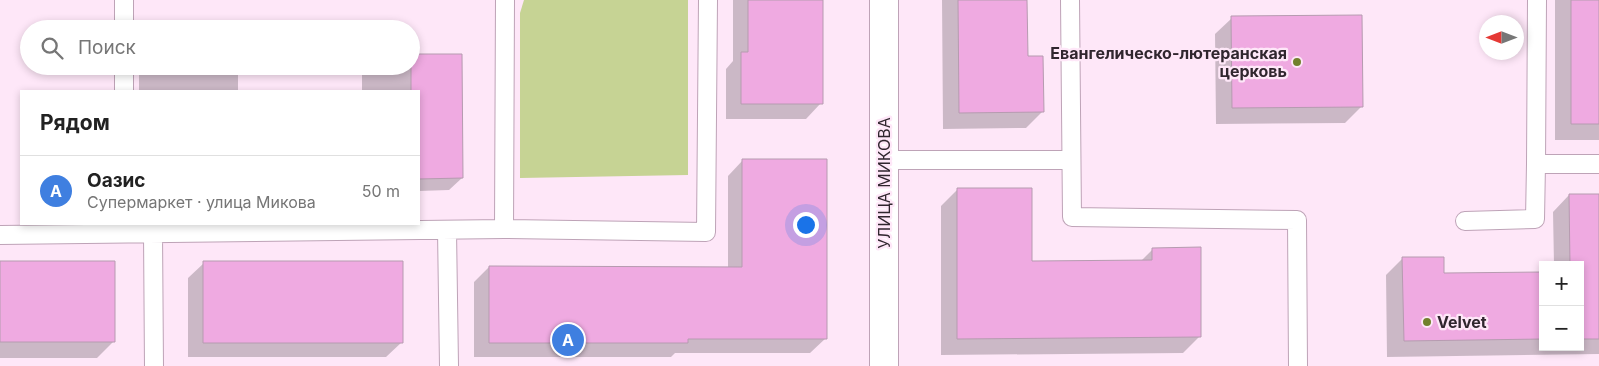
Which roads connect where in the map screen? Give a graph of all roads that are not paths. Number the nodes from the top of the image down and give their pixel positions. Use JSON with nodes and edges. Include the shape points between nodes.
{"nodes":[{"id":1,"x":124,"y":0,"type":"edge"},
{"id":2,"x":505,"y":0,"type":"edge"},
{"id":3,"x":708,"y":0,"type":"edge"},
{"id":4,"x":884,"y":0,"type":"edge"},
{"id":5,"x":1070,"y":0,"type":"edge"},
{"id":6,"x":1537,"y":0,"type":"edge"},
{"id":7,"x":124,"y":20,"type":"edge"},
{"id":8,"x":124,"y":75,"type":"edge"},
{"id":9,"x":124,"y":90,"type":"edge"},
{"id":10,"x":884,"y":160,"type":"junction"},
{"id":11,"x":1071,"y":160,"type":"junction"},
{"id":12,"x":1536,"y":164,"type":"junction"},
{"id":13,"x":1599,"y":164,"type":"edge"},
{"id":14,"x":1465,"y":220,"type":"dead end"},
{"id":15,"x":124,"y":229,"type":"edge"},
{"id":16,"x":504,"y":229,"type":"junction"},
{"id":17,"x":447,"y":230,"type":"junction"},
{"id":18,"x":153,"y":233,"type":"junction"},
{"id":19,"x":0,"y":235,"type":"edge"},
{"id":20,"x":154,"y":366,"type":"edge"},
{"id":21,"x":449,"y":366,"type":"edge"},
{"id":22,"x":884,"y":366,"type":"edge"},
{"id":23,"x":1298,"y":366,"type":"edge"}],
"edges":[{"from":1,"to":7,"type":"lane"},
{"from":2,"to":16,"type":"lane"},
{"from":3,"to":16,"type":"lane","via":[[706,232]]},
{"from":4,"to":10,"type":"street","name":"УЛИЦА МИКОВА"},
{"from":5,"to":11,"type":"lane"},
{"from":6,"to":12,"type":"lane"},
{"from":8,"to":9,"type":"lane"},
{"from":10,"to":11,"type":"lane"},
{"from":10,"to":22,"type":"street","name":"УЛИЦА МИКОВА"},
{"from":11,"to":23,"type":"lane","via":[[1072,217],[1297,220]]},
{"from":12,"to":13,"type":"lane"},
{"from":12,"to":14,"type":"lane","via":[[1535,219]]},
{"from":15,"to":18,"type":"lane"},
{"from":15,"to":19,"type":"lane"},
{"from":16,"to":17,"type":"lane"},
{"from":17,"to":18,"type":"lane"},
{"from":17,"to":21,"type":"lane"},
{"from":18,"to":20,"type":"lane"}]}
